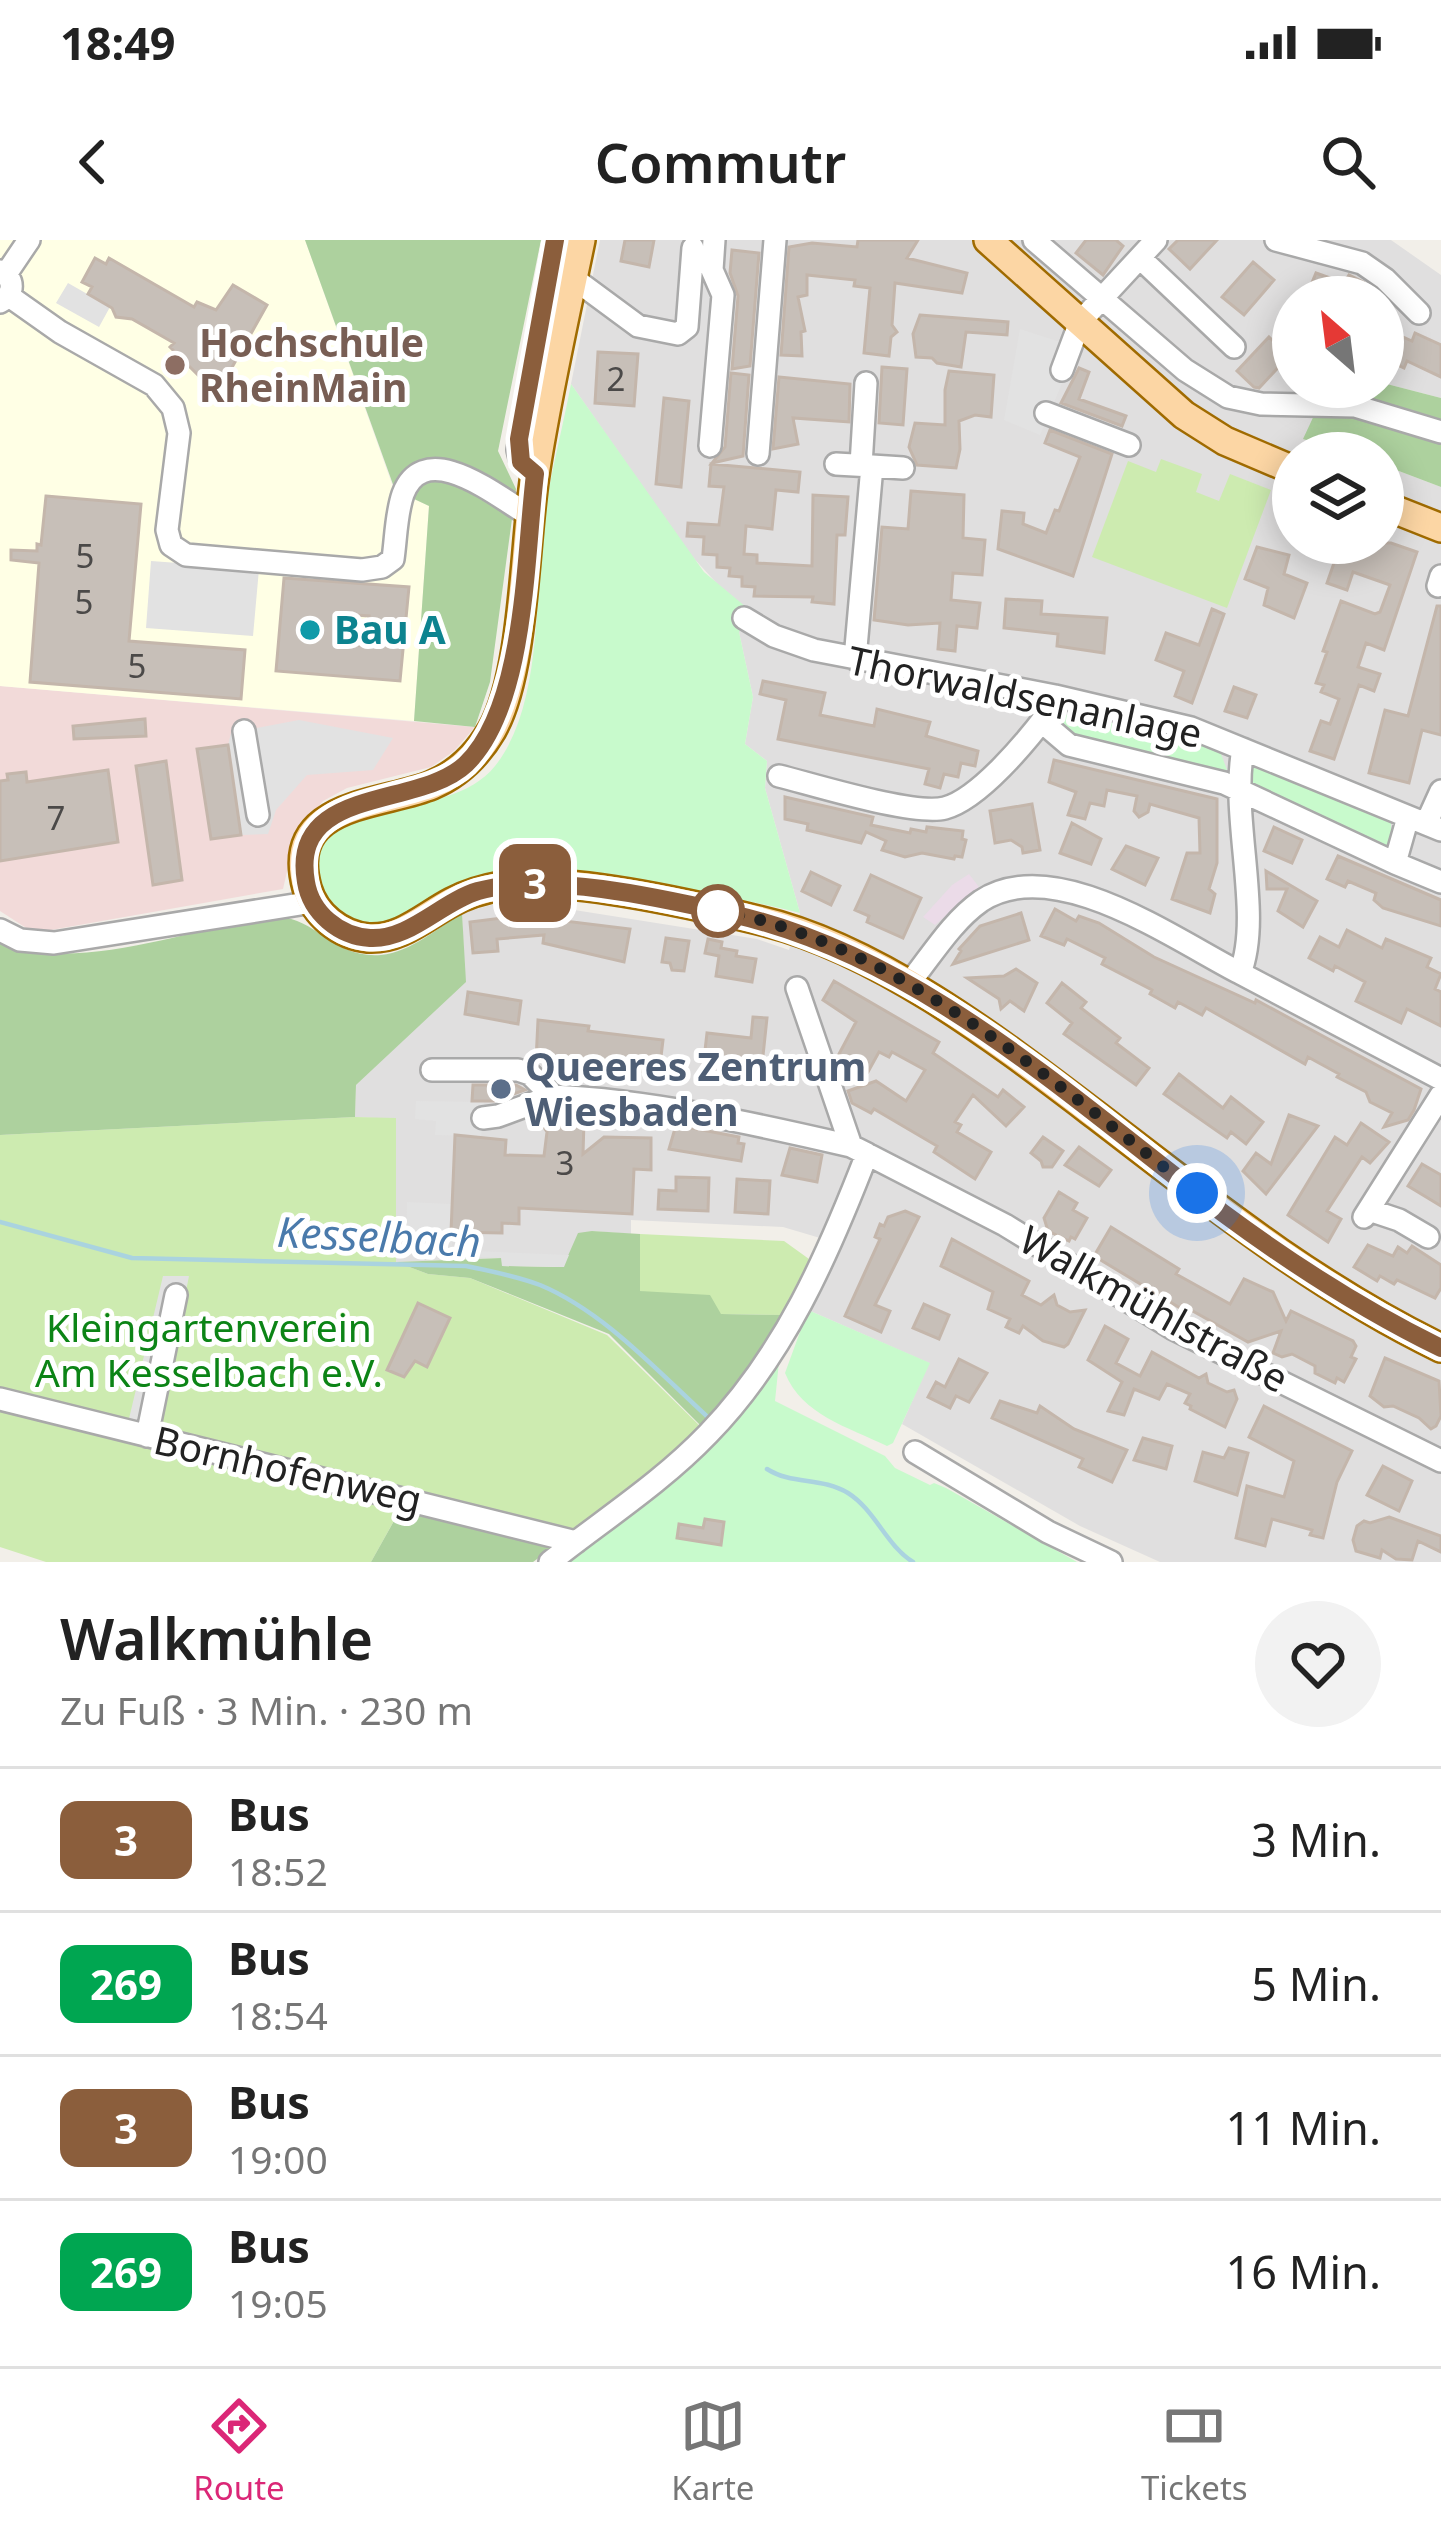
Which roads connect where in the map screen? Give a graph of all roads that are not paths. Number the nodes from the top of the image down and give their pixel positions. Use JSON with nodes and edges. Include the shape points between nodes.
{"nodes":[{"id":1,"x":29,"y":240,"type":"edge"},
{"id":2,"x":555,"y":240,"type":"edge"},
{"id":3,"x":580,"y":240,"type":"edge"},
{"id":4,"x":775,"y":240,"type":"edge"},
{"id":5,"x":988,"y":240,"type":"edge"},
{"id":6,"x":1034,"y":240,"type":"edge"},
{"id":7,"x":1156,"y":240,"type":"edge"},
{"id":8,"x":1276,"y":240,"type":"edge"},
{"id":9,"x":704,"y":244,"type":"edge"},
{"id":10,"x":1140,"y":258,"type":"junction"},
{"id":11,"x":573,"y":278,"type":"junction"},
{"id":12,"x":4,"y":286,"type":"edge"},
{"id":13,"x":1101,"y":297,"type":"junction"},
{"id":14,"x":1419,"y":313,"type":"dead end"},
{"id":15,"x":1080,"y":322,"type":"junction"},
{"id":16,"x":1234,"y":347,"type":"dead end"},
{"id":17,"x":1062,"y":370,"type":"dead end"},
{"id":18,"x":866,"y":383,"type":"dead end"},
{"id":19,"x":1046,"y":412,"type":"dead end"},
{"id":20,"x":1441,"y":432,"type":"edge"},
{"id":21,"x":1129,"y":445,"type":"dead end"},
{"id":22,"x":710,"y":446,"type":"dead end"},
{"id":23,"x":758,"y":454,"type":"dead end"},
{"id":24,"x":1272,"y":462,"type":"edge"},
{"id":25,"x":836,"y":464,"type":"dead end"},
{"id":26,"x":866,"y":466,"type":"junction"},
{"id":27,"x":903,"y":468,"type":"dead end"},
{"id":28,"x":535,"y":474,"type":"junction"},
{"id":29,"x":1404,"y":513,"type":"edge"},
{"id":30,"x":530,"y":516,"type":"junction"},
{"id":31,"x":1441,"y":528,"type":"edge"},
{"id":32,"x":744,"y":618,"type":"dead end"},
{"id":33,"x":855,"y":659,"type":"junction"},
{"id":34,"x":1055,"y":696,"type":"junction"},
{"id":35,"x":1042,"y":722,"type":"junction"},
{"id":36,"x":244,"y":731,"type":"dead end"},
{"id":37,"x":1243,"y":749,"type":"junction"},
{"id":38,"x":778,"y":776,"type":"dead end"},
{"id":39,"x":1238,"y":789,"type":"junction"},
{"id":40,"x":1441,"y":791,"type":"edge"},
{"id":41,"x":258,"y":815,"type":"dead end"},
{"id":42,"x":1425,"y":824,"type":"edge"},
{"id":43,"x":1395,"y":862,"type":"junction"},
{"id":44,"x":1441,"y":883,"type":"edge"},
{"id":45,"x":313,"y":902,"type":"junction"},
{"id":46,"x":0,"y":930,"type":"edge"},
{"id":47,"x":1240,"y":973,"type":"junction"},
{"id":48,"x":908,"y":986,"type":"junction"},
{"id":49,"x":796,"y":988,"type":"dead end"},
{"id":50,"x":432,"y":1070,"type":"dead end"},
{"id":51,"x":1441,"y":1079,"type":"edge"},
{"id":52,"x":1441,"y":1095,"type":"edge"},
{"id":53,"x":552,"y":1096,"type":"junction"},
{"id":54,"x":483,"y":1118,"type":"dead end"},
{"id":55,"x":859,"y":1150,"type":"junction"},
{"id":56,"x":1428,"y":1237,"type":"dead end"},
{"id":57,"x":176,"y":1295,"type":"dead end"},
{"id":58,"x":1441,"y":1348,"type":"edge"},
{"id":59,"x":0,"y":1399,"type":"edge"},
{"id":60,"x":147,"y":1436,"type":"junction"},
{"id":61,"x":915,"y":1451,"type":"dead end"},
{"id":62,"x":1441,"y":1462,"type":"edge"},
{"id":63,"x":575,"y":1542,"type":"junction"},
{"id":64,"x":550,"y":1562,"type":"edge"},
{"id":65,"x":1111,"y":1562,"type":"edge"}],
"edges":[{"from":1,"to":12,"type":"street"},
{"from":2,"to":28,"type":"street","via":[[518,450]]},
{"from":3,"to":11,"type":"main road"},
{"from":4,"to":23,"type":"street"},
{"from":5,"to":15,"type":"main road"},
{"from":6,"to":13,"type":"street"},
{"from":7,"to":10,"type":"street"},
{"from":8,"to":14,"type":"street","via":[[1362,263]]},
{"from":9,"to":11,"type":"street","via":[[686,328],[678,334],[638,326]]},
{"from":9,"to":22,"type":"street","via":[[723,296]]},
{"from":10,"to":13,"type":"street"},
{"from":10,"to":16,"type":"street"},
{"from":11,"to":28,"type":"main road"},
{"from":12,"to":30,"type":"street","via":[[60,332],[154,385],[173,408],[179,434],[167,530],[186,555],[382,567],[393,560],[408,482],[432,469],[460,475]]},
{"from":13,"to":15,"type":"street"},
{"from":13,"to":20,"type":"street","via":[[1228,398],[1355,406]]},
{"from":15,"to":17,"type":"street"},
{"from":15,"to":24,"type":"main road","via":[[1196,423]]},
{"from":18,"to":26,"type":"street"},
{"from":19,"to":21,"type":"street"},
{"from":25,"to":26,"type":"street"},
{"from":26,"to":27,"type":"street"},
{"from":26,"to":33,"type":"street"},
{"from":28,"to":30,"type":"main road"},
{"from":29,"to":31,"type":"main road"},
{"from":30,"to":45,"type":"main road","via":[[511,673],[489,736],[466,764],[428,787],[352,805],[324,822],[305,860]]},
{"from":32,"to":33,"type":"street","name":"Thorwaldsenanlage","via":[[789,643]]},
{"from":33,"to":34,"type":"street","name":"Thorwaldsenanlage"},
{"from":34,"to":35,"type":"street"},
{"from":34,"to":37,"type":"street","name":"Thorwaldsenanlage"},
{"from":35,"to":38,"type":"street","via":[[978,788],[947,807],[919,808]]},
{"from":35,"to":39,"type":"street","via":[[1069,746]]},
{"from":36,"to":41,"type":"street"},
{"from":37,"to":39,"type":"street"},
{"from":37,"to":42,"type":"street","name":"Thorwaldsenanlage"},
{"from":39,"to":43,"type":"street"},
{"from":39,"to":47,"type":"street","via":[[1248,933]]},
{"from":40,"to":42,"type":"street"},
{"from":42,"to":43,"type":"street"},
{"from":43,"to":44,"type":"street"},
{"from":45,"to":46,"type":"street","via":[[54,943]]},
{"from":45,"to":48,"type":"main road","via":[[345,932],[377,938],[476,892],[556,884],[783,926]]},
{"from":47,"to":48,"type":"street","via":[[1083,893],[1026,885],[970,910]]},
{"from":47,"to":51,"type":"street"},
{"from":48,"to":58,"type":"main road","via":[[1009,1049],[1287,1259]]},
{"from":49,"to":55,"type":"street"},
{"from":50,"to":53,"type":"street","via":[[518,1070]]},
{"from":52,"to":56,"type":"street","via":[[1367,1213]]},
{"from":53,"to":54,"type":"street"},
{"from":53,"to":55,"type":"street","via":[[717,1118]]},
{"from":55,"to":62,"type":"street","name":"Walkmühlstraße","via":[[1005,1225],[1172,1328]]},
{"from":55,"to":63,"type":"street","via":[[784,1339],[672,1469]]},
{"from":57,"to":60,"type":"street"},
{"from":59,"to":60,"type":"street","name":"Bornhofenweg"},
{"from":60,"to":63,"type":"street","name":"Bornhofenweg"},
{"from":61,"to":65,"type":"street"},
{"from":63,"to":64,"type":"street"}]}
